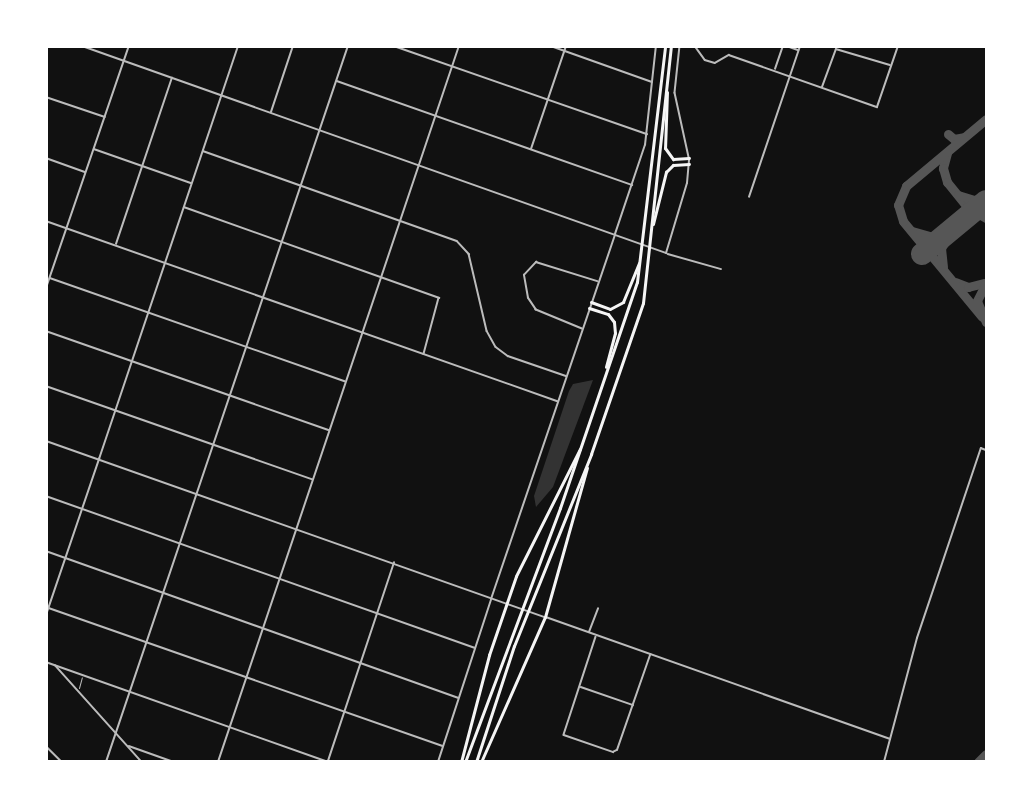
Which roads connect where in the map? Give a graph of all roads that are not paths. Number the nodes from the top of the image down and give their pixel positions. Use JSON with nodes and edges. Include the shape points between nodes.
{"nodes":[{"id":1,"x":82,"y":46,"type":"edge"},
{"id":2,"x":129,"y":46,"type":"edge"},
{"id":3,"x":238,"y":46,"type":"edge"},
{"id":4,"x":293,"y":46,"type":"edge"},
{"id":5,"x":348,"y":46,"type":"edge"},
{"id":6,"x":394,"y":46,"type":"edge"},
{"id":7,"x":459,"y":46,"type":"edge"},
{"id":8,"x":551,"y":46,"type":"edge"},
{"id":9,"x":566,"y":46,"type":"edge"},
{"id":10,"x":656,"y":46,"type":"edge"},
{"id":11,"x":665,"y":46,"type":"edge"},
{"id":12,"x":671,"y":46,"type":"edge"},
{"id":13,"x":680,"y":46,"type":"edge"},
{"id":14,"x":695,"y":46,"type":"edge"},
{"id":15,"x":783,"y":46,"type":"edge"},
{"id":16,"x":787,"y":46,"type":"edge"},
{"id":17,"x":800,"y":46,"type":"edge"},
{"id":18,"x":898,"y":46,"type":"edge"},
{"id":19,"x":799,"y":50,"type":"junction"},
{"id":20,"x":564,"y":51,"type":"junction"},
{"id":21,"x":124,"y":61,"type":"junction"},
{"id":22,"x":452,"y":66,"type":"junction"},
{"id":23,"x":892,"y":66,"type":"junction"},
{"id":24,"x":668,"y":67,"type":"junction"},
{"id":25,"x":775,"y":70,"type":"junction"},
{"id":26,"x":790,"y":76,"type":"junction"},
{"id":27,"x":172,"y":78,"type":"junction"},
{"id":28,"x":336,"y":81,"type":"junction"},
{"id":29,"x":652,"y":82,"type":"junction"},
{"id":30,"x":822,"y":87,"type":"junction"},
{"id":31,"x":221,"y":96,"type":"junction"},
{"id":32,"x":46,"y":97,"type":"edge"},
{"id":33,"x":547,"y":100,"type":"junction"},
{"id":34,"x":270,"y":112,"type":"junction"},
{"id":35,"x":435,"y":116,"type":"junction"},
{"id":36,"x":105,"y":117,"type":"junction"},
{"id":37,"x":320,"y":130,"type":"junction"},
{"id":38,"x":647,"y":134,"type":"junction"},
{"id":39,"x":94,"y":149,"type":"junction"},
{"id":40,"x":530,"y":150,"type":"junction"},
{"id":41,"x":202,"y":151,"type":"junction"},
{"id":42,"x":46,"y":158,"type":"edge"},
{"id":43,"x":689,"y":158,"type":"junction"},
{"id":44,"x":689,"y":164,"type":"junction"},
{"id":45,"x":418,"y":165,"type":"junction"},
{"id":46,"x":142,"y":166,"type":"junction"},
{"id":47,"x":85,"y":172,"type":"junction"},
{"id":48,"x":191,"y":183,"type":"junction"},
{"id":49,"x":632,"y":185,"type":"junction"},
{"id":50,"x":301,"y":186,"type":"junction"},
{"id":51,"x":749,"y":197,"type":"dead end"},
{"id":52,"x":183,"y":206,"type":"junction"},
{"id":53,"x":399,"y":220,"type":"junction"},
{"id":54,"x":46,"y":221,"type":"edge"},
{"id":55,"x":67,"y":228,"type":"junction"},
{"id":56,"x":651,"y":228,"type":"junction"},
{"id":57,"x":615,"y":235,"type":"junction"},
{"id":58,"x":282,"y":241,"type":"junction"},
{"id":59,"x":116,"y":245,"type":"junction"},
{"id":60,"x":666,"y":253,"type":"junction"},
{"id":61,"x":642,"y":256,"type":"junction"},
{"id":62,"x":165,"y":262,"type":"junction"},
{"id":63,"x":721,"y":268,"type":"dead end"},
{"id":64,"x":380,"y":276,"type":"junction"},
{"id":65,"x":50,"y":278,"type":"junction"},
{"id":66,"x":598,"y":281,"type":"junction"},
{"id":67,"x":46,"y":288,"type":"edge"},
{"id":68,"x":264,"y":297,"type":"junction"},
{"id":69,"x":591,"y":302,"type":"junction"},
{"id":70,"x":589,"y":308,"type":"junction"},
{"id":71,"x":148,"y":312,"type":"junction"},
{"id":72,"x":582,"y":329,"type":"junction"},
{"id":73,"x":46,"y":331,"type":"edge"},
{"id":74,"x":362,"y":332,"type":"junction"},
{"id":75,"x":247,"y":346,"type":"junction"},
{"id":76,"x":424,"y":354,"type":"junction"},
{"id":77,"x":132,"y":361,"type":"junction"},
{"id":78,"x":566,"y":376,"type":"junction"},
{"id":79,"x":345,"y":381,"type":"junction"},
{"id":80,"x":46,"y":386,"type":"edge"},
{"id":81,"x":600,"y":391,"type":"junction"},
{"id":82,"x":231,"y":395,"type":"junction"},
{"id":83,"x":557,"y":401,"type":"junction"},
{"id":84,"x":115,"y":410,"type":"junction"},
{"id":85,"x":328,"y":430,"type":"junction"},
{"id":86,"x":46,"y":441,"type":"edge"},
{"id":87,"x":214,"y":445,"type":"junction"},
{"id":88,"x":582,"y":445,"type":"junction"},
{"id":89,"x":987,"y":450,"type":"edge"},
{"id":90,"x":591,"y":454,"type":"junction"},
{"id":91,"x":99,"y":459,"type":"junction"},
{"id":92,"x":312,"y":479,"type":"junction"},
{"id":93,"x":197,"y":494,"type":"junction"},
{"id":94,"x":46,"y":496,"type":"edge"},
{"id":95,"x":82,"y":508,"type":"junction"},
{"id":96,"x":295,"y":529,"type":"junction"},
{"id":97,"x":181,"y":543,"type":"junction"},
{"id":98,"x":46,"y":551,"type":"edge"},
{"id":99,"x":66,"y":558,"type":"junction"},
{"id":100,"x":394,"y":563,"type":"junction"},
{"id":101,"x":279,"y":578,"type":"junction"},
{"id":102,"x":165,"y":593,"type":"junction"},
{"id":103,"x":491,"y":599,"type":"junction"},
{"id":104,"x":529,"y":600,"type":"junction"},
{"id":105,"x":506,"y":604,"type":"junction"},
{"id":106,"x":48,"y":607,"type":"edge"},
{"id":107,"x":598,"y":609,"type":"dead end"},
{"id":108,"x":377,"y":613,"type":"junction"},
{"id":109,"x":46,"y":615,"type":"edge"},
{"id":110,"x":544,"y":617,"type":"junction"},
{"id":111,"x":521,"y":619,"type":"junction"},
{"id":112,"x":263,"y":627,"type":"junction"},
{"id":113,"x":589,"y":633,"type":"junction"},
{"id":114,"x":597,"y":636,"type":"junction"},
{"id":115,"x":148,"y":642,"type":"junction"},
{"id":116,"x":475,"y":648,"type":"junction"},
{"id":117,"x":650,"y":654,"type":"junction"},
{"id":118,"x":46,"y":662,"type":"edge"},
{"id":119,"x":361,"y":662,"type":"junction"},
{"id":120,"x":55,"y":664,"type":"junction"},
{"id":121,"x":82,"y":674,"type":"junction"},
{"id":122,"x":246,"y":677,"type":"junction"},
{"id":123,"x":580,"y":686,"type":"junction"},
{"id":124,"x":131,"y":691,"type":"junction"},
{"id":125,"x":76,"y":692,"type":"junction"},
{"id":126,"x":458,"y":698,"type":"junction"},
{"id":127,"x":633,"y":705,"type":"junction"},
{"id":128,"x":345,"y":712,"type":"junction"},
{"id":129,"x":230,"y":726,"type":"junction"},
{"id":130,"x":117,"y":734,"type":"junction"},
{"id":131,"x":890,"y":739,"type":"junction"},
{"id":132,"x":128,"y":745,"type":"junction"},
{"id":133,"x":46,"y":746,"type":"edge"},
{"id":134,"x":442,"y":746,"type":"junction"},
{"id":135,"x":329,"y":761,"type":"edge"},
{"id":136,"x":62,"y":762,"type":"edge"},
{"id":137,"x":106,"y":762,"type":"edge"},
{"id":138,"x":142,"y":762,"type":"edge"},
{"id":139,"x":174,"y":762,"type":"edge"},
{"id":140,"x":218,"y":762,"type":"edge"},
{"id":141,"x":438,"y":762,"type":"edge"},
{"id":142,"x":463,"y":762,"type":"edge"},
{"id":143,"x":476,"y":762,"type":"edge"},
{"id":144,"x":481,"y":762,"type":"edge"},
{"id":145,"x":884,"y":762,"type":"edge"}],
"edges":[{"from":1,"to":21,"type":"street"},
{"from":2,"to":21,"type":"street"},
{"from":3,"to":31,"type":"street"},
{"from":4,"to":34,"type":"street"},
{"from":5,"to":28,"type":"street"},
{"from":6,"to":22,"type":"street"},
{"from":7,"to":22,"type":"street"},
{"from":8,"to":20,"type":"street"},
{"from":9,"to":20,"type":"street"},
{"from":10,"to":29,"type":"street"},
{"from":11,"to":61,"type":"highway"},
{"from":12,"to":24,"type":"highway"},
{"from":13,"to":43,"type":"street","via":[[675,93]]},
{"from":14,"to":25,"type":"street","via":[[699,56],[715,63],[729,55]]},
{"from":15,"to":25,"type":"street"},
{"from":16,"to":19,"type":"street"},
{"from":17,"to":19,"type":"street"},
{"from":18,"to":23,"type":"street"},
{"from":19,"to":26,"type":"street"},
{"from":20,"to":29,"type":"street"},
{"from":20,"to":33,"type":"street"},
{"from":21,"to":27,"type":"street"},
{"from":21,"to":36,"type":"street"},
{"from":22,"to":33,"type":"street"},
{"from":22,"to":35,"type":"street"},
{"from":23,"to":30,"type":"street","via":[[836,49]]},
{"from":23,"to":30,"type":"street","via":[[878,107]]},
{"from":24,"to":43,"type":"highway","via":[[665,148],[673,159]]},
{"from":24,"to":56,"type":"highway"},
{"from":25,"to":26,"type":"street"},
{"from":26,"to":30,"type":"street"},
{"from":26,"to":51,"type":"street"},
{"from":27,"to":31,"type":"street"},
{"from":27,"to":46,"type":"street"},
{"from":28,"to":35,"type":"street"},
{"from":28,"to":37,"type":"street"},
{"from":29,"to":38,"type":"street"},
{"from":31,"to":34,"type":"street"},
{"from":31,"to":41,"type":"street"},
{"from":32,"to":36,"type":"street"},
{"from":33,"to":38,"type":"street"},
{"from":33,"to":40,"type":"street"},
{"from":34,"to":37,"type":"street"},
{"from":35,"to":40,"type":"street"},
{"from":35,"to":45,"type":"street"},
{"from":36,"to":39,"type":"street"},
{"from":37,"to":45,"type":"street"},
{"from":37,"to":50,"type":"street"},
{"from":38,"to":49,"type":"street"},
{"from":39,"to":46,"type":"street"},
{"from":39,"to":47,"type":"street"},
{"from":40,"to":49,"type":"street"},
{"from":41,"to":48,"type":"street"},
{"from":41,"to":50,"type":"street"},
{"from":42,"to":47,"type":"street"},
{"from":43,"to":44,"type":"street"},
{"from":44,"to":56,"type":"highway","via":[[674,165],[666,172]]},
{"from":44,"to":60,"type":"street"},
{"from":45,"to":53,"type":"street"},
{"from":45,"to":57,"type":"street"},
{"from":46,"to":48,"type":"street"},
{"from":46,"to":59,"type":"street"},
{"from":47,"to":55,"type":"street"},
{"from":48,"to":52,"type":"street"},
{"from":49,"to":57,"type":"street"},
{"from":50,"to":53,"type":"street"},
{"from":50,"to":58,"type":"street"},
{"from":52,"to":58,"type":"street"},
{"from":52,"to":62,"type":"street"},
{"from":53,"to":64,"type":"street"},
{"from":53,"to":78,"type":"street","via":[[462,244],[469,254],[487,331],[496,347],[508,356]]},
{"from":54,"to":55,"type":"street"},
{"from":55,"to":59,"type":"street"},
{"from":55,"to":65,"type":"street"},
{"from":56,"to":90,"type":"highway","via":[[643,303]]},
{"from":57,"to":60,"type":"street"},
{"from":57,"to":66,"type":"street"},
{"from":58,"to":64,"type":"street"},
{"from":58,"to":68,"type":"street"},
{"from":59,"to":62,"type":"street"},
{"from":60,"to":63,"type":"street"},
{"from":61,"to":69,"type":"highway","via":[[623,302],[610,309]]},
{"from":61,"to":81,"type":"highway"},
{"from":62,"to":68,"type":"street"},
{"from":62,"to":71,"type":"street"},
{"from":64,"to":74,"type":"street"},
{"from":64,"to":76,"type":"street","via":[[441,299]]},
{"from":65,"to":67,"type":"street"},
{"from":65,"to":71,"type":"street"},
{"from":66,"to":69,"type":"street"},
{"from":66,"to":72,"type":"street","via":[[536,262],[525,271],[528,298],[541,314]]},
{"from":68,"to":74,"type":"street"},
{"from":68,"to":75,"type":"street"},
{"from":69,"to":70,"type":"street"},
{"from":70,"to":72,"type":"street"},
{"from":70,"to":81,"type":"highway","via":[[608,314],[614,322],[615,333]]},
{"from":71,"to":75,"type":"street"},
{"from":71,"to":77,"type":"street"},
{"from":72,"to":78,"type":"street"},
{"from":73,"to":77,"type":"street"},
{"from":74,"to":76,"type":"street"},
{"from":74,"to":79,"type":"street"},
{"from":75,"to":79,"type":"street"},
{"from":75,"to":82,"type":"street"},
{"from":76,"to":83,"type":"street"},
{"from":77,"to":82,"type":"street"},
{"from":77,"to":84,"type":"street"},
{"from":78,"to":83,"type":"street"},
{"from":79,"to":85,"type":"street"},
{"from":80,"to":84,"type":"street"},
{"from":81,"to":88,"type":"highway"},
{"from":82,"to":85,"type":"street"},
{"from":82,"to":87,"type":"street"},
{"from":83,"to":103,"type":"street"},
{"from":84,"to":87,"type":"street"},
{"from":84,"to":91,"type":"street"},
{"from":85,"to":92,"type":"street"},
{"from":86,"to":91,"type":"street"},
{"from":87,"to":92,"type":"street"},
{"from":87,"to":93,"type":"street"},
{"from":88,"to":104,"type":"highway"},
{"from":88,"to":105,"type":"highway","via":[[548,519],[523,558]]},
{"from":89,"to":131,"type":"street","via":[[981,448],[917,638]]},
{"from":90,"to":104,"type":"highway"},
{"from":90,"to":110,"type":"highway"},
{"from":91,"to":93,"type":"street"},
{"from":91,"to":95,"type":"street"},
{"from":92,"to":96,"type":"street"},
{"from":93,"to":96,"type":"street"},
{"from":93,"to":97,"type":"street"},
{"from":94,"to":95,"type":"street"},
{"from":95,"to":97,"type":"street"},
{"from":95,"to":99,"type":"street"},
{"from":96,"to":100,"type":"street"},
{"from":96,"to":101,"type":"street"},
{"from":97,"to":101,"type":"street"},
{"from":97,"to":102,"type":"street"},
{"from":98,"to":99,"type":"street"},
{"from":99,"to":102,"type":"street"},
{"from":99,"to":106,"type":"street"},
{"from":100,"to":103,"type":"street"},
{"from":100,"to":108,"type":"street"},
{"from":101,"to":108,"type":"street"},
{"from":101,"to":112,"type":"street"},
{"from":102,"to":112,"type":"street"},
{"from":102,"to":115,"type":"street"},
{"from":103,"to":105,"type":"street"},
{"from":103,"to":116,"type":"street"},
{"from":104,"to":111,"type":"highway"},
{"from":105,"to":110,"type":"street"},
{"from":105,"to":142,"type":"highway"},
{"from":106,"to":109,"type":"street"},
{"from":106,"to":115,"type":"street"},
{"from":107,"to":113,"type":"street"},
{"from":108,"to":116,"type":"street"},
{"from":108,"to":119,"type":"street"},
{"from":110,"to":113,"type":"street"},
{"from":110,"to":144,"type":"highway"},
{"from":111,"to":142,"type":"highway"},
{"from":111,"to":143,"type":"highway"},
{"from":112,"to":119,"type":"street"},
{"from":112,"to":122,"type":"street"},
{"from":113,"to":114,"type":"street"},
{"from":114,"to":117,"type":"street"},
{"from":114,"to":123,"type":"street"},
{"from":115,"to":122,"type":"street"},
{"from":115,"to":124,"type":"street"},
{"from":116,"to":126,"type":"street"},
{"from":117,"to":127,"type":"street"},
{"from":117,"to":131,"type":"street"},
{"from":118,"to":120,"type":"street"},
{"from":119,"to":126,"type":"street"},
{"from":119,"to":128,"type":"street"},
{"from":120,"to":121,"type":"street"},
{"from":120,"to":125,"type":"street"},
{"from":121,"to":124,"type":"street"},
{"from":121,"to":125,"type":"lane"},
{"from":122,"to":128,"type":"street"},
{"from":122,"to":129,"type":"street"},
{"from":123,"to":127,"type":"street"},
{"from":123,"to":127,"type":"street","via":[[564,735],[616,752]]},
{"from":124,"to":129,"type":"street"},
{"from":124,"to":130,"type":"street"},
{"from":125,"to":130,"type":"street"},
{"from":126,"to":134,"type":"street"},
{"from":128,"to":134,"type":"street"},
{"from":128,"to":135,"type":"street"},
{"from":129,"to":135,"type":"street"},
{"from":129,"to":140,"type":"street"},
{"from":130,"to":132,"type":"street"},
{"from":130,"to":137,"type":"street"},
{"from":131,"to":145,"type":"street"},
{"from":132,"to":138,"type":"street"},
{"from":132,"to":139,"type":"street"},
{"from":133,"to":136,"type":"street"},
{"from":134,"to":141,"type":"street"}]}
